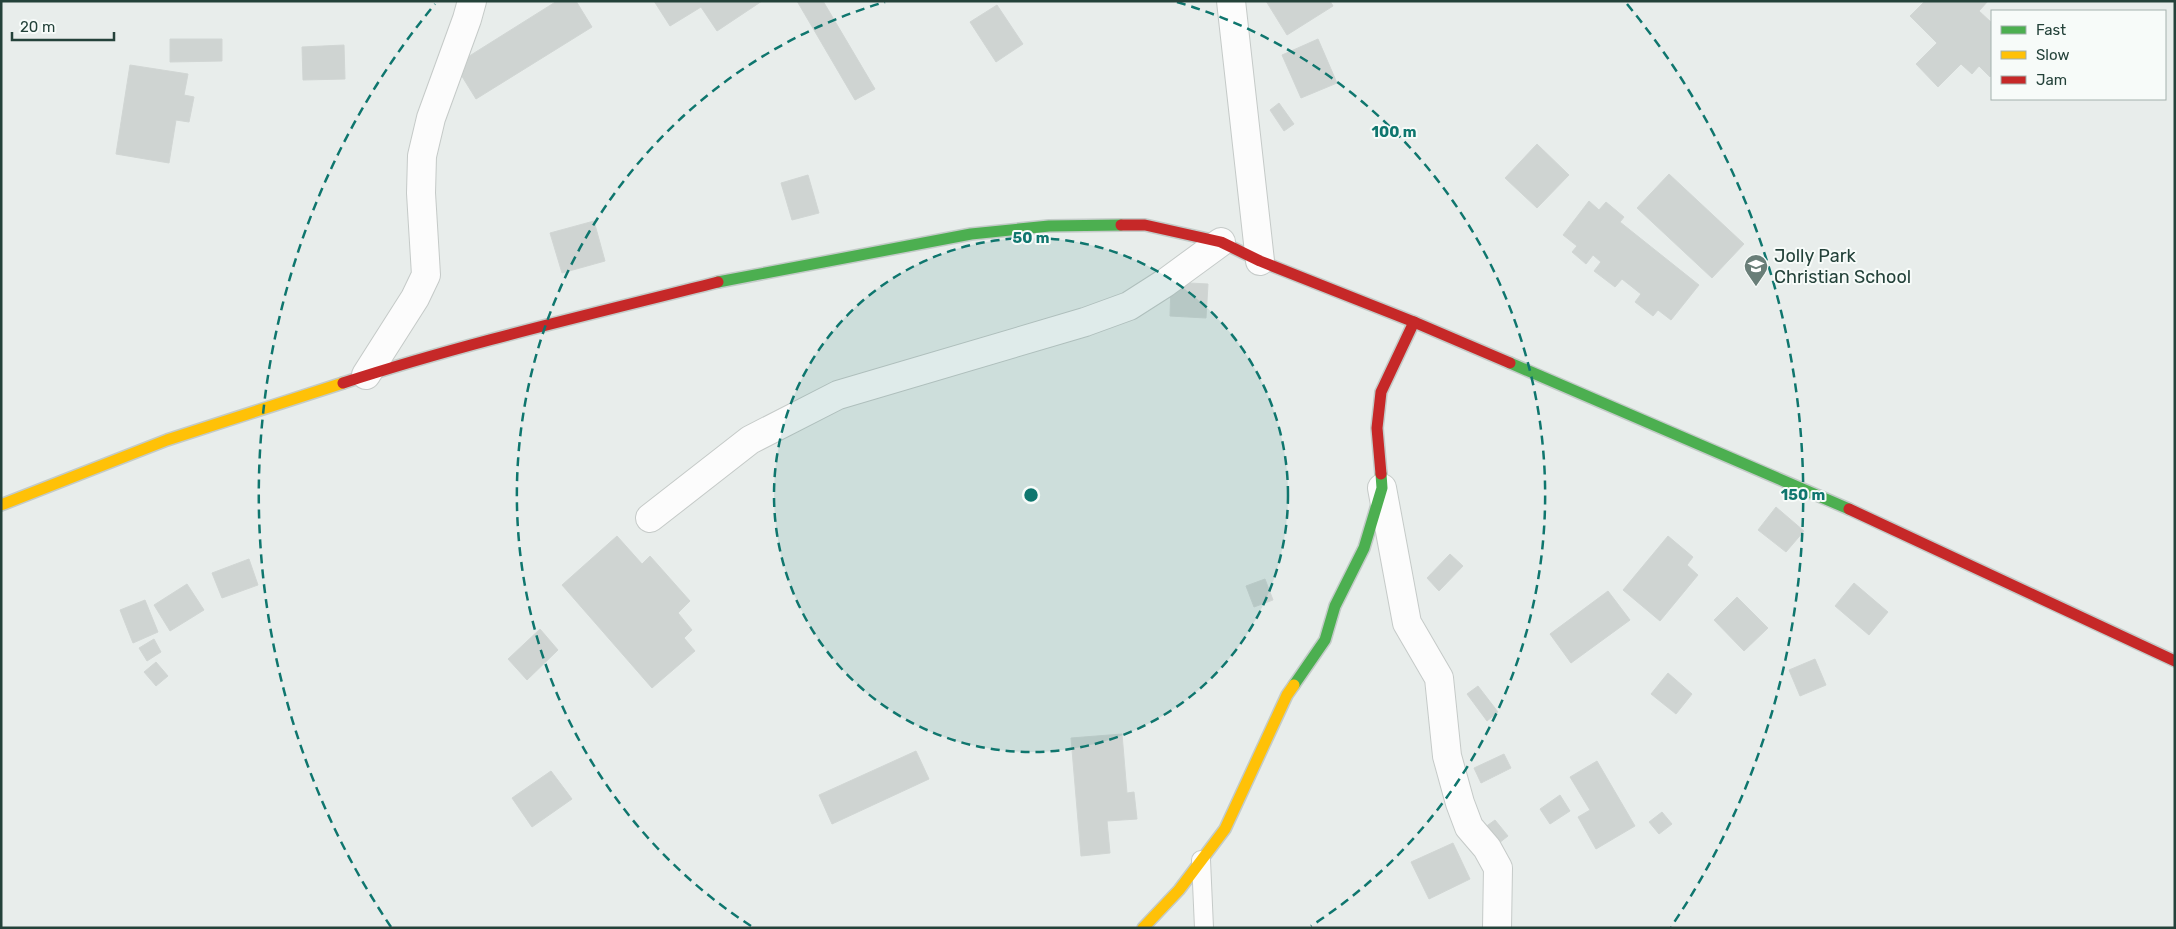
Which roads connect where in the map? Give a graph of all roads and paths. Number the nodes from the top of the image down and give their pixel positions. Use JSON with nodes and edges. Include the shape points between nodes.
{"nodes":[{"id":1,"x":472,"y":1,"type":"edge"},
{"id":2,"x":1231,"y":1,"type":"edge"},
{"id":3,"x":1221,"y":242,"type":"junction"},
{"id":4,"x":1260,"y":261,"type":"junction"},
{"id":5,"x":1414,"y":322,"type":"junction"},
{"id":6,"x":366,"y":375,"type":"junction"},
{"id":7,"x":1382,"y":488,"type":"junction"},
{"id":8,"x":1,"y":505,"type":"edge"},
{"id":9,"x":650,"y":518,"type":"dead end"},
{"id":10,"x":2175,"y":661,"type":"edge"},
{"id":11,"x":1201,"y":860,"type":"junction"},
{"id":12,"x":1143,"y":928,"type":"edge"},
{"id":13,"x":1204,"y":928,"type":"edge"},
{"id":14,"x":1497,"y":928,"type":"edge"}],
"edges":[{"from":1,"to":6,"type":"street","via":[[431,118],[422,156],[426,275]]},
{"from":2,"to":4,"type":"street"},
{"from":3,"to":4,"type":"street"},
{"from":3,"to":6,"type":"street","via":[[1145,225],[1049,226],[971,234],[738,277]]},
{"from":3,"to":9,"type":"street","via":[[1129,306],[838,395],[750,440]]},
{"from":4,"to":5,"type":"street"},
{"from":5,"to":7,"type":"street","via":[[1380,392],[1377,428]]},
{"from":5,"to":10,"type":"street","via":[[1812,492]]},
{"from":6,"to":8,"type":"street","via":[[167,440]]},
{"from":7,"to":11,"type":"street","via":[[1364,548],[1335,606],[1325,640],[1287,695],[1225,829]]},
{"from":7,"to":14,"type":"street","via":[[1407,623],[1439,678],[1446,756],[1460,803],[1469,827],[1498,868]]},
{"from":11,"to":12,"type":"street","via":[[1179,890]]},
{"from":11,"to":13,"type":"lane"}]}
